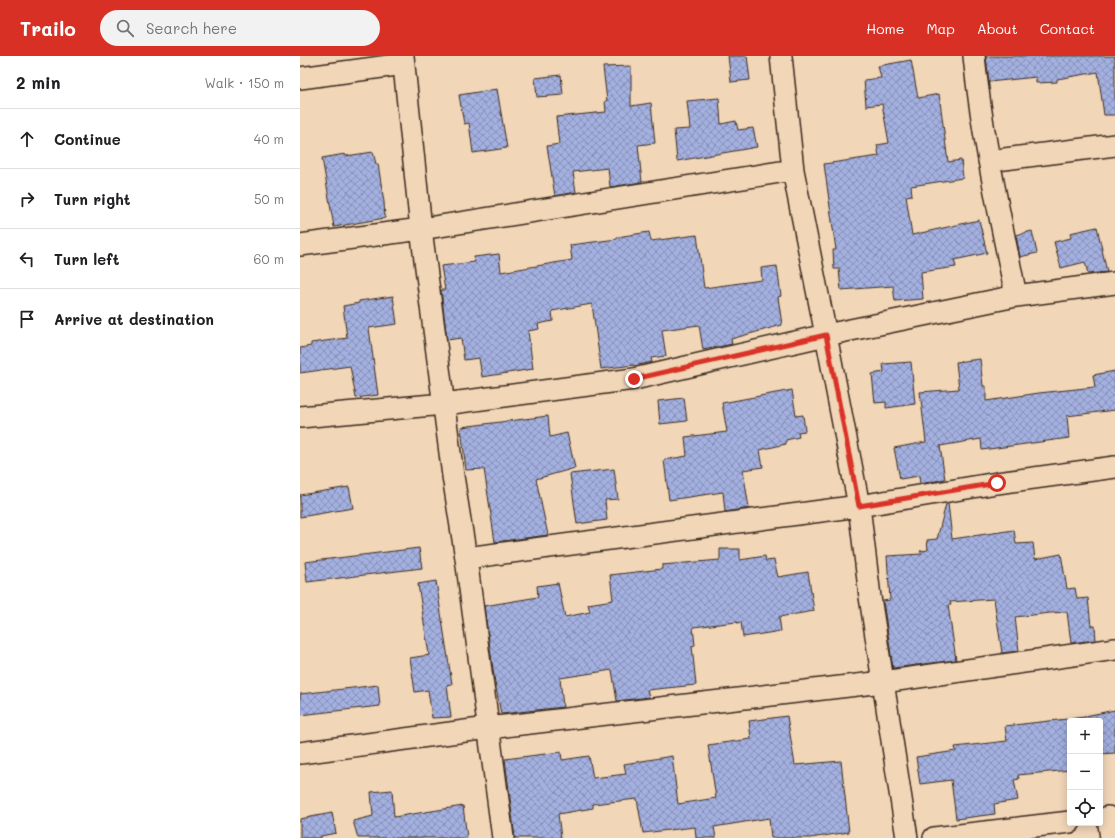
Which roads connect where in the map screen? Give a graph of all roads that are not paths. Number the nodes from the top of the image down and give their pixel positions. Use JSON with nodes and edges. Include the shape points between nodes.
{"nodes":[{"id":1,"x":781,"y":56,"type":"edge"},
{"id":2,"x":974,"y":56,"type":"edge"},
{"id":3,"x":403,"y":60,"type":"edge"},
{"id":4,"x":300,"y":78,"type":"edge"},
{"id":5,"x":1115,"y":145,"type":"edge"},
{"id":6,"x":989,"y":161,"type":"junction"},
{"id":7,"x":793,"y":170,"type":"junction"},
{"id":8,"x":421,"y":229,"type":"junction"},
{"id":9,"x":300,"y":245,"type":"edge"},
{"id":10,"x":1115,"y":282,"type":"edge"},
{"id":11,"x":1016,"y":296,"type":"junction"},
{"id":12,"x":826,"y":335,"type":"junction"},
{"id":13,"x":444,"y":404,"type":"junction"},
{"id":14,"x":300,"y":417,"type":"edge"},
{"id":15,"x":1115,"y":467,"type":"edge"},
{"id":16,"x":859,"y":506,"type":"junction"},
{"id":17,"x":466,"y":558,"type":"junction"},
{"id":18,"x":1115,"y":648,"type":"edge"},
{"id":19,"x":883,"y":682,"type":"junction"},
{"id":20,"x":488,"y":728,"type":"junction"},
{"id":21,"x":300,"y":753,"type":"edge"},
{"id":22,"x":1108,"y":817,"type":"edge"},
{"id":23,"x":1067,"y":822,"type":"edge"},
{"id":24,"x":503,"y":838,"type":"edge"},
{"id":25,"x":907,"y":838,"type":"edge"},
{"id":26,"x":934,"y":838,"type":"edge"},
{"id":27,"x":1111,"y":838,"type":"edge"}],
"edges":[{"from":1,"to":7,"type":"street"},
{"from":2,"to":6,"type":"street"},
{"from":3,"to":4,"type":"street"},
{"from":3,"to":8,"type":"street"},
{"from":5,"to":6,"type":"street"},
{"from":6,"to":11,"type":"street"},
{"from":7,"to":8,"type":"street"},
{"from":7,"to":12,"type":"street"},
{"from":8,"to":9,"type":"street"},
{"from":8,"to":13,"type":"street"},
{"from":10,"to":11,"type":"street"},
{"from":11,"to":12,"type":"street"},
{"from":12,"to":13,"type":"street","via":[[634,379]]},
{"from":12,"to":16,"type":"street"},
{"from":13,"to":14,"type":"street"},
{"from":13,"to":17,"type":"street"},
{"from":15,"to":16,"type":"street"},
{"from":16,"to":17,"type":"street"},
{"from":16,"to":19,"type":"street"},
{"from":17,"to":20,"type":"street"},
{"from":18,"to":19,"type":"street"},
{"from":19,"to":20,"type":"street"},
{"from":19,"to":25,"type":"street"},
{"from":20,"to":21,"type":"street"},
{"from":20,"to":24,"type":"street"},
{"from":22,"to":27,"type":"street"},
{"from":23,"to":26,"type":"street"}]}
